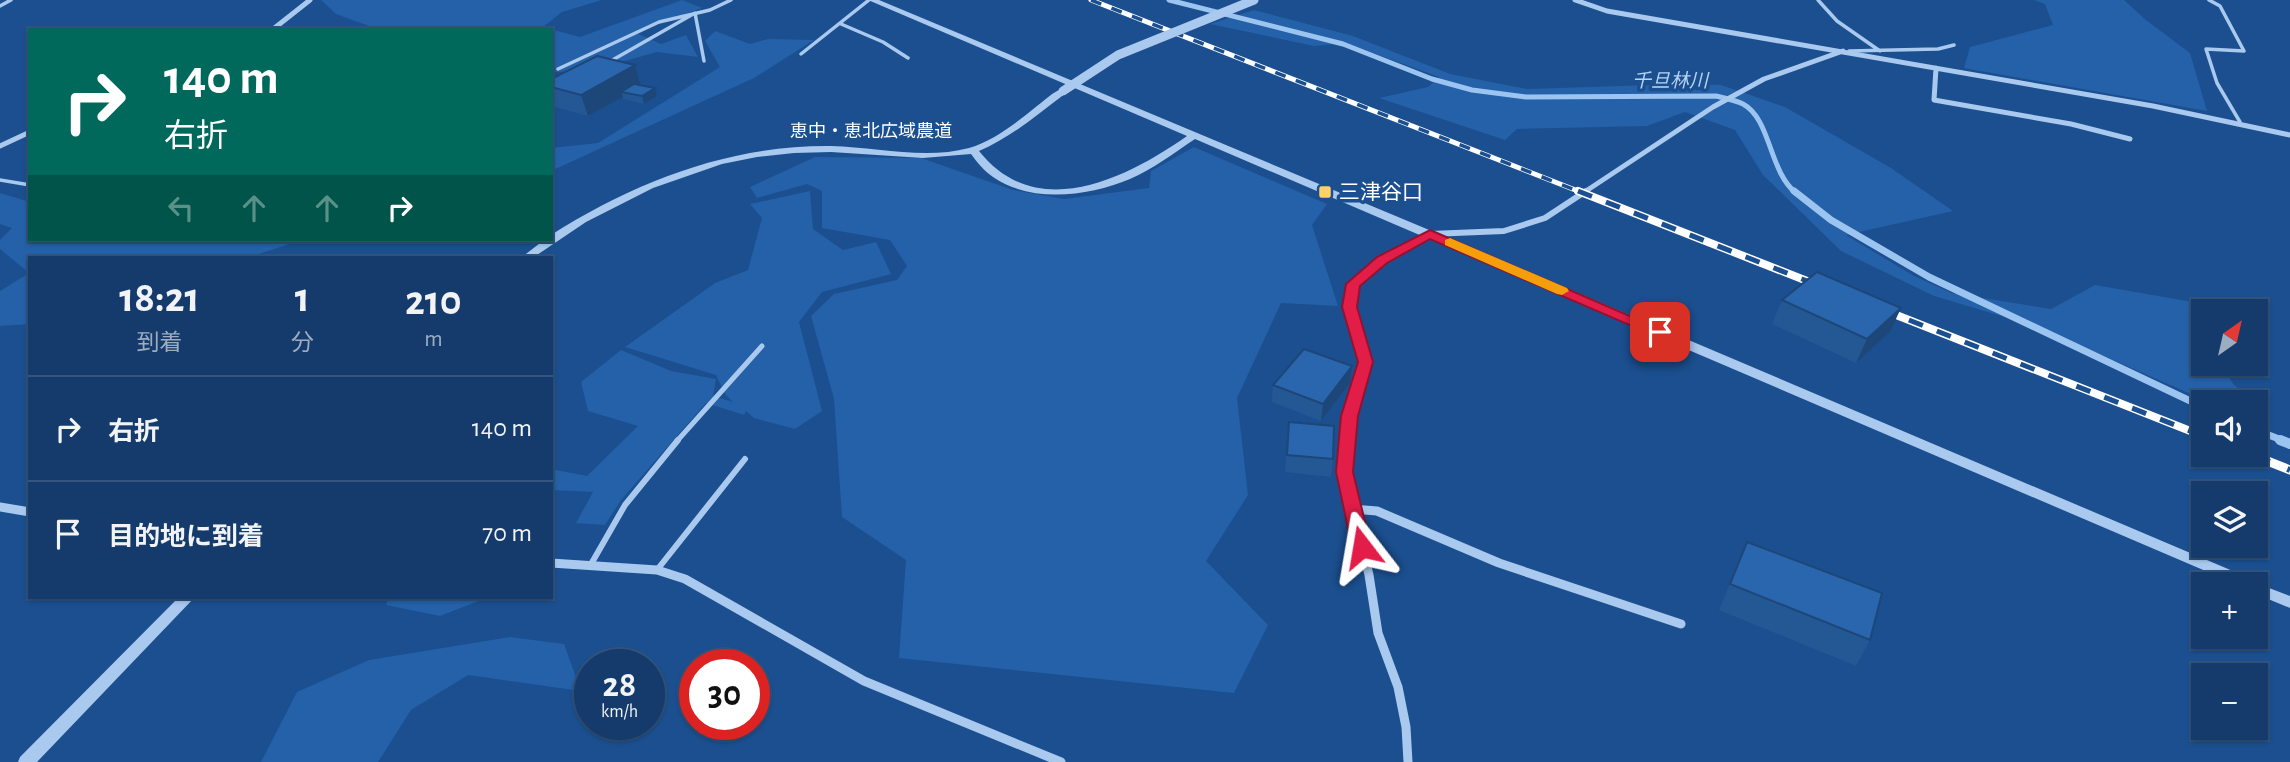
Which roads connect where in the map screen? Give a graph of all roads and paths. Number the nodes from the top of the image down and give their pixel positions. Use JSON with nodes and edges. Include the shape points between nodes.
{"nodes":[{"id":1,"x":11,"y":0,"type":"edge"},
{"id":2,"x":310,"y":0,"type":"edge"},
{"id":3,"x":731,"y":0,"type":"edge"},
{"id":4,"x":870,"y":0,"type":"edge"},
{"id":5,"x":1254,"y":0,"type":"edge"},
{"id":6,"x":1575,"y":0,"type":"edge"},
{"id":7,"x":1818,"y":0,"type":"edge"},
{"id":8,"x":2209,"y":0,"type":"edge"},
{"id":9,"x":0,"y":6,"type":"edge"},
{"id":10,"x":695,"y":13,"type":"junction"},
{"id":11,"x":841,"y":23,"type":"junction"},
{"id":12,"x":275,"y":28,"type":"edge"},
{"id":13,"x":1954,"y":45,"type":"dead end"},
{"id":14,"x":1843,"y":51,"type":"junction"},
{"id":15,"x":1880,"y":51,"type":"junction"},
{"id":16,"x":801,"y":54,"type":"dead end"},
{"id":17,"x":908,"y":58,"type":"dead end"},
{"id":18,"x":704,"y":61,"type":"dead end"},
{"id":19,"x":608,"y":62,"type":"edge"},
{"id":20,"x":1936,"y":68,"type":"junction"},
{"id":21,"x":558,"y":69,"type":"dead end"},
{"id":22,"x":1063,"y":91,"type":"joint"},
{"id":23,"x":2240,"y":122,"type":"junction"},
{"id":24,"x":28,"y":133,"type":"edge"},
{"id":25,"x":1194,"y":135,"type":"junction"},
{"id":26,"x":2290,"y":135,"type":"edge"},
{"id":27,"x":2130,"y":138,"type":"dead end"},
{"id":28,"x":0,"y":146,"type":"edge"},
{"id":29,"x":973,"y":150,"type":"junction"},
{"id":30,"x":0,"y":180,"type":"edge"},
{"id":31,"x":28,"y":185,"type":"edge"},
{"id":32,"x":1430,"y":234,"type":"junction"},
{"id":33,"x":553,"y":239,"type":"edge"},
{"id":34,"x":548,"y":242,"type":"edge"},
{"id":35,"x":528,"y":256,"type":"edge"},
{"id":36,"x":762,"y":346,"type":"dead end"},
{"id":37,"x":745,"y":459,"type":"dead end"},
{"id":38,"x":0,"y":508,"type":"edge"},
{"id":39,"x":1352,"y":509,"type":"junction"},
{"id":40,"x":28,"y":512,"type":"edge"},
{"id":41,"x":553,"y":563,"type":"edge"},
{"id":42,"x":590,"y":566,"type":"junction"},
{"id":43,"x":657,"y":570,"type":"junction"},
{"id":44,"x":2221,"y":572,"type":"edge"},
{"id":45,"x":2268,"y":592,"type":"edge"},
{"id":46,"x":186,"y":599,"type":"edge"},
{"id":47,"x":2290,"y":602,"type":"edge"},
{"id":48,"x":1681,"y":624,"type":"dead end"},
{"id":49,"x":26,"y":762,"type":"edge"},
{"id":50,"x":1061,"y":762,"type":"edge"},
{"id":51,"x":1408,"y":762,"type":"edge"}],
"edges":[{"from":1,"to":9,"type":"lane"},
{"from":2,"to":12,"type":"street"},
{"from":3,"to":10,"type":"lane"},
{"from":4,"to":11,"type":"lane"},
{"from":4,"to":25,"type":"street"},
{"from":5,"to":22,"type":"street","name":"恵中・恵北広域農道","bridge":true,"via":[[1118,55]]},
{"from":6,"to":14,"type":"street","via":[[1607,11]]},
{"from":7,"to":15,"type":"lane"},
{"from":8,"to":23,"type":"lane","via":[[2220,6],[2244,51],[2206,49],[2217,83]]},
{"from":10,"to":18,"type":"lane"},
{"from":10,"to":19,"type":"lane"},
{"from":10,"to":21,"type":"lane","via":[[659,22]]},
{"from":11,"to":16,"type":"lane"},
{"from":11,"to":17,"type":"lane"},
{"from":13,"to":15,"type":"lane","via":[[1938,50]]},
{"from":14,"to":15,"type":"lane"},
{"from":14,"to":20,"type":"street"},
{"from":14,"to":32,"type":"street","via":[[1764,79],[1713,107],[1545,218],[1504,231]]},
{"from":20,"to":23,"type":"street"},
{"from":20,"to":27,"type":"street","via":[[1934,100]]},
{"from":22,"to":29,"type":"street","name":"恵中・恵北広域農道","via":[[1002,136]]},
{"from":23,"to":26,"type":"street"},
{"from":24,"to":28,"type":"street"},
{"from":25,"to":29,"type":"street","via":[[1144,169],[1074,191],[1036,189],[1000,178]]},
{"from":25,"to":32,"type":"street"},
{"from":29,"to":33,"type":"street","name":"恵中・恵北広域農道","via":[[799,149],[754,155],[689,171],[645,188]]},
{"from":30,"to":31,"type":"lane"},
{"from":32,"to":39,"type":"street","via":[[1382,260],[1353,284],[1350,307],[1366,362],[1348,427],[1344,472]]},
{"from":32,"to":44,"type":"street"},
{"from":34,"to":35,"type":"street","name":"恵中・恵北広域農道"},
{"from":36,"to":42,"type":"lane","via":[[625,505]]},
{"from":37,"to":43,"type":"lane"},
{"from":38,"to":40,"type":"street"},
{"from":39,"to":48,"type":"street","via":[[1377,511],[1499,563]]},
{"from":39,"to":51,"type":"street","via":[[1378,633],[1398,687]]},
{"from":41,"to":42,"type":"street"},
{"from":42,"to":43,"type":"street"},
{"from":43,"to":50,"type":"street","via":[[685,579],[864,681]]},
{"from":45,"to":47,"type":"street"},
{"from":46,"to":49,"type":"street"}]}
